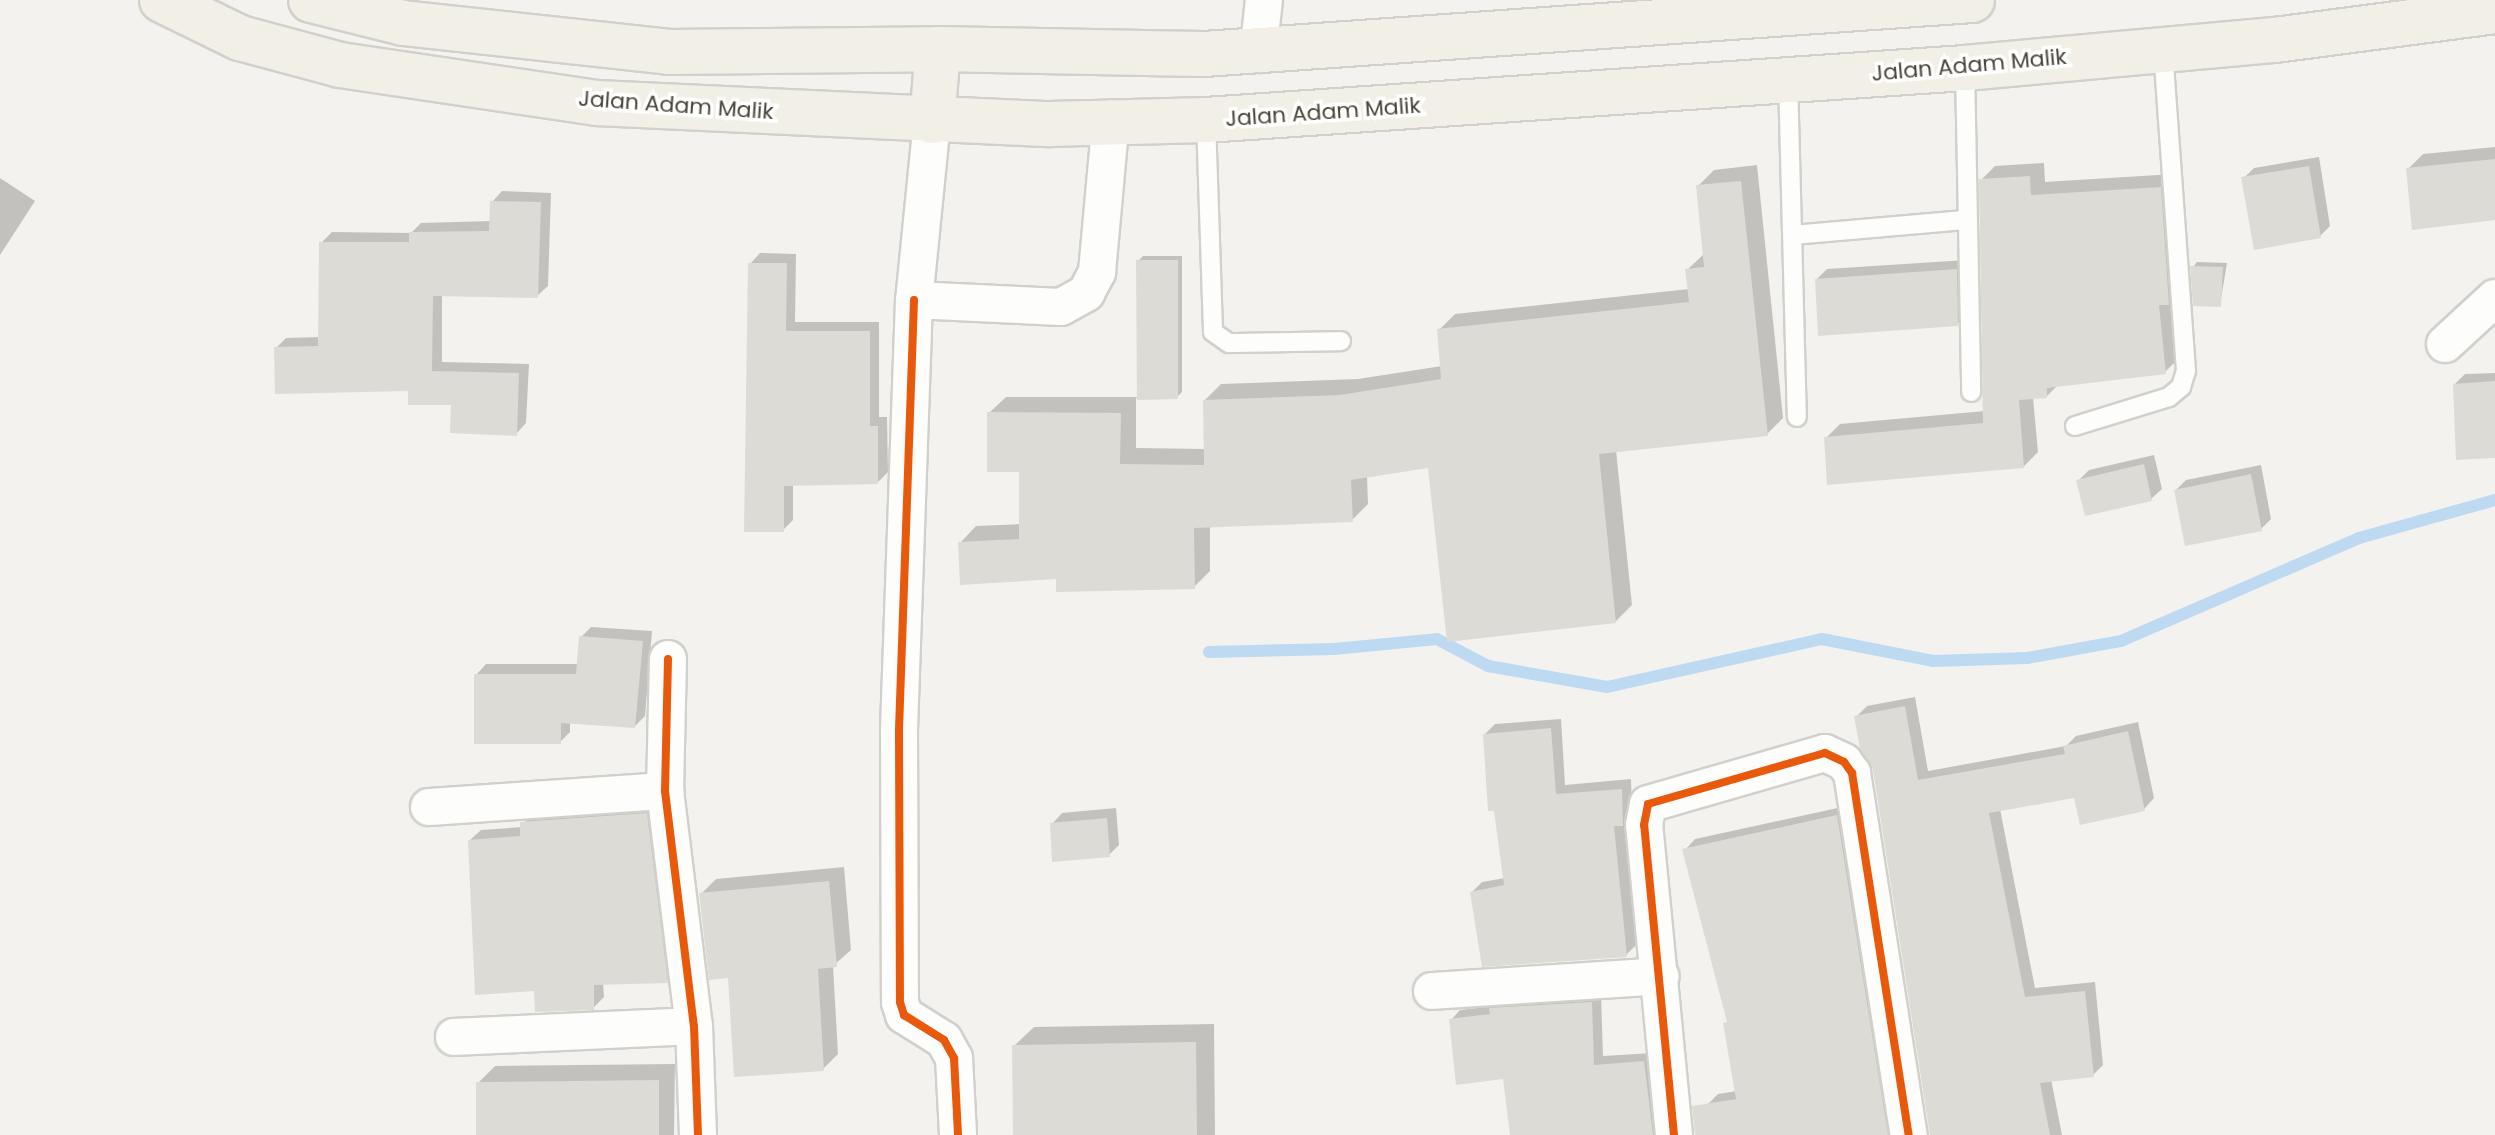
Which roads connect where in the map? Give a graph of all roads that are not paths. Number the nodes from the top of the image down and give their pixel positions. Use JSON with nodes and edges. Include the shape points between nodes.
{"nodes":[{"id":1,"x":162,"y":0,"type":"edge"},
{"id":2,"x":311,"y":0,"type":"edge"},
{"id":3,"x":1264,"y":0,"type":"edge"},
{"id":4,"x":1966,"y":1,"type":"edge"},
{"id":5,"x":1786,"y":5,"type":"edge"},
{"id":6,"x":2495,"y":11,"type":"edge"},
{"id":7,"x":2162,"y":48,"type":"junction"},
{"id":8,"x":938,"y":49,"type":"junction"},
{"id":9,"x":1204,"y":54,"type":"junction"},
{"id":10,"x":1258,"y":54,"type":"junction"},
{"id":11,"x":1965,"y":68,"type":"junction"},
{"id":12,"x":1788,"y":79,"type":"junction"},
{"id":13,"x":1111,"y":119,"type":"junction"},
{"id":14,"x":1206,"y":120,"type":"junction"},
{"id":15,"x":932,"y":121,"type":"junction"},
{"id":16,"x":1964,"y":220,"type":"junction"},
{"id":17,"x":1793,"y":235,"type":"junction"},
{"id":18,"x":2495,"y":298,"type":"edge"},
{"id":19,"x":914,"y":300,"type":"junction"},
{"id":20,"x":1341,"y":341,"type":"dead end"},
{"id":21,"x":2445,"y":344,"type":"dead end"},
{"id":22,"x":1971,"y":392,"type":"dead end"},
{"id":23,"x":1797,"y":417,"type":"dead end"},
{"id":24,"x":2075,"y":426,"type":"dead end"},
{"id":25,"x":668,"y":659,"type":"dead end"},
{"id":26,"x":665,"y":791,"type":"junction"},
{"id":27,"x":429,"y":807,"type":"dead end"},
{"id":28,"x":1661,"y":976,"type":"junction"},
{"id":29,"x":1432,"y":991,"type":"dead end"},
{"id":30,"x":694,"y":1026,"type":"junction"},
{"id":31,"x":454,"y":1037,"type":"dead end"},
{"id":32,"x":698,"y":1135,"type":"edge"},
{"id":33,"x":958,"y":1135,"type":"edge"},
{"id":34,"x":1674,"y":1135,"type":"edge"},
{"id":35,"x":1909,"y":1135,"type":"edge"}],
"edges":[{"from":1,"to":15,"type":"main road","name":"Jalan Adam Malik","via":[[240,38],[340,65],[597,103]]},
{"from":2,"to":8,"type":"main road","via":[[403,23],[669,52]]},
{"from":3,"to":10,"type":"street"},
{"from":4,"to":5,"type":"main road"},
{"from":4,"to":11,"type":"main road"},
{"from":5,"to":10,"type":"main road"},
{"from":5,"to":12,"type":"main road"},
{"from":6,"to":7,"type":"main road","name":"Jalan Adam Malik","via":[[2275,40]]},
{"from":7,"to":11,"type":"main road","name":"Jalan Adam Malik"},
{"from":7,"to":24,"type":"lane","via":[[2186,371],[2181,387],[2169,397]]},
{"from":8,"to":9,"type":"main road"},
{"from":8,"to":15,"type":"main road"},
{"from":9,"to":10,"type":"main road"},
{"from":9,"to":14,"type":"main road"},
{"from":11,"to":12,"type":"main road","name":"Jalan Adam Malik"},
{"from":11,"to":16,"type":"lane"},
{"from":12,"to":14,"type":"main road","name":"Jalan Adam Malik"},
{"from":12,"to":17,"type":"lane"},
{"from":13,"to":14,"type":"main road","name":"Jalan Adam Malik"},
{"from":13,"to":15,"type":"main road","name":"Jalan Adam Malik","via":[[1050,124]]},
{"from":13,"to":19,"type":"street","via":[[1097,272],[1086,293],[1061,307]]},
{"from":14,"to":20,"type":"lane","via":[[1213,332],[1229,343]]},
{"from":15,"to":19,"type":"street"},
{"from":16,"to":17,"type":"lane"},
{"from":16,"to":22,"type":"lane"},
{"from":17,"to":23,"type":"lane"},
{"from":18,"to":21,"type":"street"},
{"from":19,"to":33,"type":"street","via":[[899,731],[900,1002],[904,1015],[944,1040],[954,1058]]},
{"from":25,"to":26,"type":"street"},
{"from":26,"to":27,"type":"street"},
{"from":26,"to":30,"type":"street"},
{"from":28,"to":29,"type":"street"},
{"from":28,"to":34,"type":"street"},
{"from":28,"to":35,"type":"street","via":[[1644,825],[1648,804],[1825,753],[1844,762],[1852,773]]},
{"from":30,"to":31,"type":"street"},
{"from":30,"to":32,"type":"street"}]}
